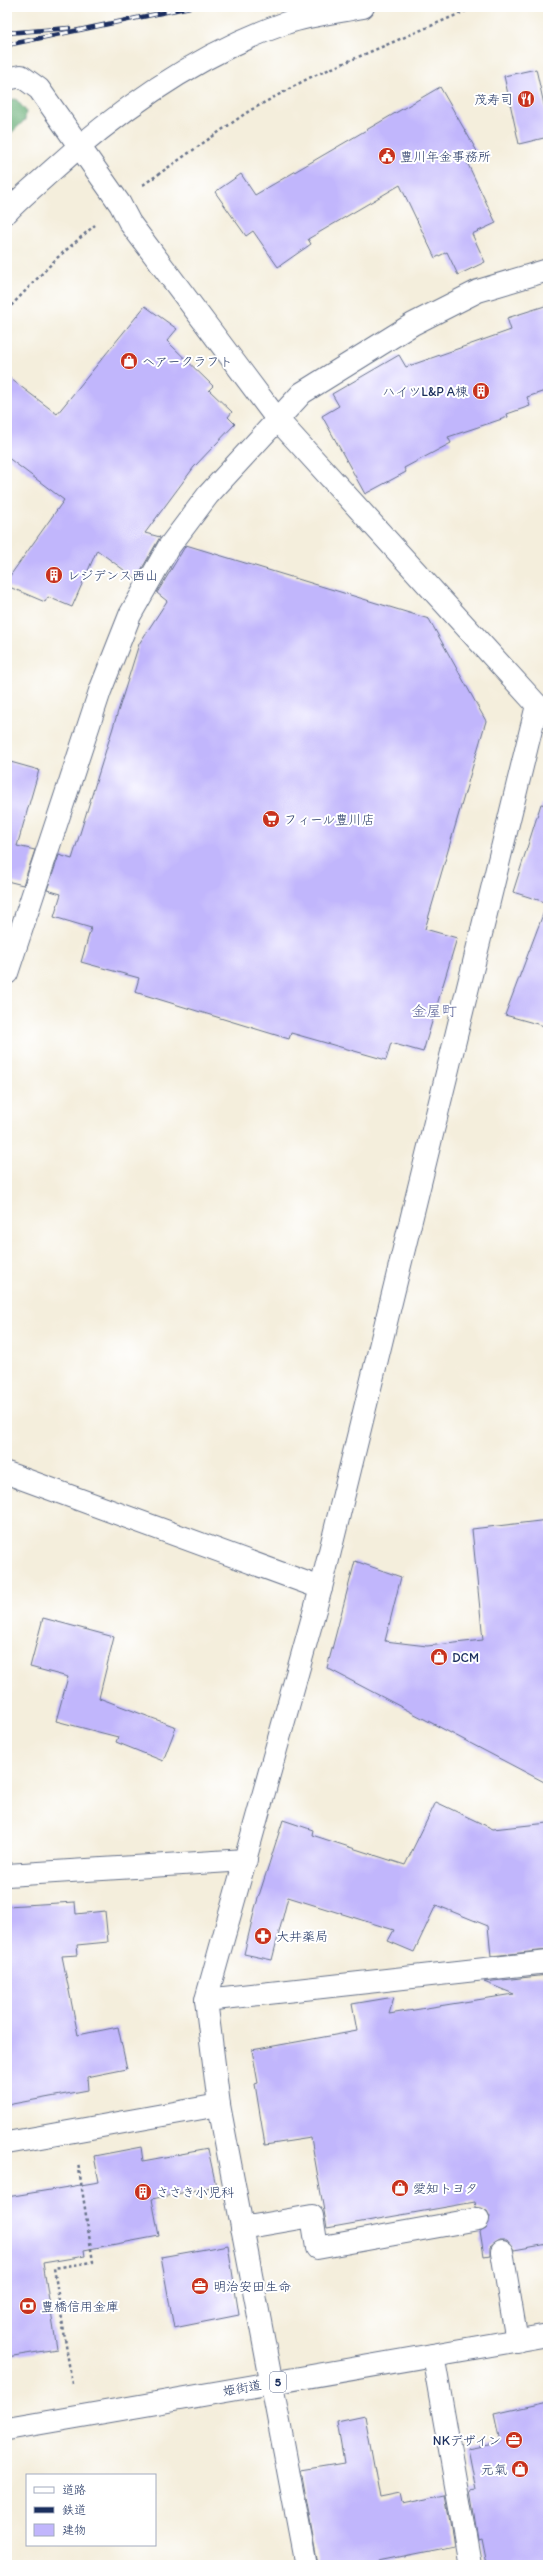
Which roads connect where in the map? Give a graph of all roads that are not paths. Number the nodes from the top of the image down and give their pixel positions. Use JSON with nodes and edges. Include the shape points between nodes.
{"nodes":[{"id":1,"x":363,"y":7,"type":"edge"},
{"id":2,"x":7,"y":79,"type":"edge"},
{"id":3,"x":80,"y":145,"type":"junction"},
{"id":4,"x":7,"y":212,"type":"edge"},
{"id":5,"x":548,"y":270,"type":"edge"},
{"id":6,"x":277,"y":419,"type":"junction"},
{"id":7,"x":542,"y":708,"type":"edge"},
{"id":8,"x":7,"y":973,"type":"edge"},
{"id":9,"x":7,"y":1473,"type":"edge"},
{"id":10,"x":321,"y":1588,"type":"junction"},
{"id":11,"x":246,"y":1860,"type":"junction"},
{"id":12,"x":7,"y":1875,"type":"edge"},
{"id":13,"x":548,"y":1962,"type":"edge"},
{"id":14,"x":206,"y":2000,"type":"junction"},
{"id":15,"x":219,"y":2105,"type":"junction"},
{"id":16,"x":7,"y":2143,"type":"edge"},
{"id":17,"x":478,"y":2220,"type":"dead end"},
{"id":18,"x":242,"y":2228,"type":"junction"},
{"id":19,"x":502,"y":2252,"type":"dead end"},
{"id":20,"x":548,"y":2335,"type":"edge"},
{"id":21,"x":517,"y":2341,"type":"junction"},
{"id":22,"x":433,"y":2355,"type":"junction"},
{"id":23,"x":272,"y":2383,"type":"junction"},
{"id":24,"x":7,"y":2429,"type":"edge"},
{"id":25,"x":306,"y":2565,"type":"edge"},
{"id":26,"x":470,"y":2565,"type":"edge"}],
"edges":[{"from":1,"to":3,"type":"street","via":[[287,23],[238,42],[184,70]]},
{"from":2,"to":3,"type":"street","via":[[21,76],[39,89]]},
{"from":3,"to":4,"type":"street"},
{"from":3,"to":6,"type":"street","via":[[130,223]]},
{"from":5,"to":6,"type":"street","via":[[478,291],[413,324],[302,393]]},
{"from":6,"to":7,"type":"street"},
{"from":6,"to":8,"type":"street","via":[[208,495],[168,548],[130,615],[100,691]]},
{"from":7,"to":10,"type":"street"},
{"from":9,"to":10,"type":"street"},
{"from":10,"to":11,"type":"street"},
{"from":11,"to":12,"type":"street"},
{"from":11,"to":14,"type":"street"},
{"from":13,"to":14,"type":"street"},
{"from":14,"to":15,"type":"street"},
{"from":15,"to":16,"type":"street"},
{"from":15,"to":18,"type":"street"},
{"from":17,"to":18,"type":"street","via":[[317,2248],[312,2216]]},
{"from":18,"to":23,"type":"street"},
{"from":19,"to":21,"type":"street"},
{"from":20,"to":21,"type":"street","name":"姫街道","number":"5"},
{"from":21,"to":22,"type":"street","name":"姫街道","number":"5"},
{"from":22,"to":23,"type":"street","name":"姫街道","number":"5"},
{"from":22,"to":26,"type":"street"},
{"from":23,"to":24,"type":"street","name":"姫街道","number":"5"},
{"from":23,"to":25,"type":"street"}]}
